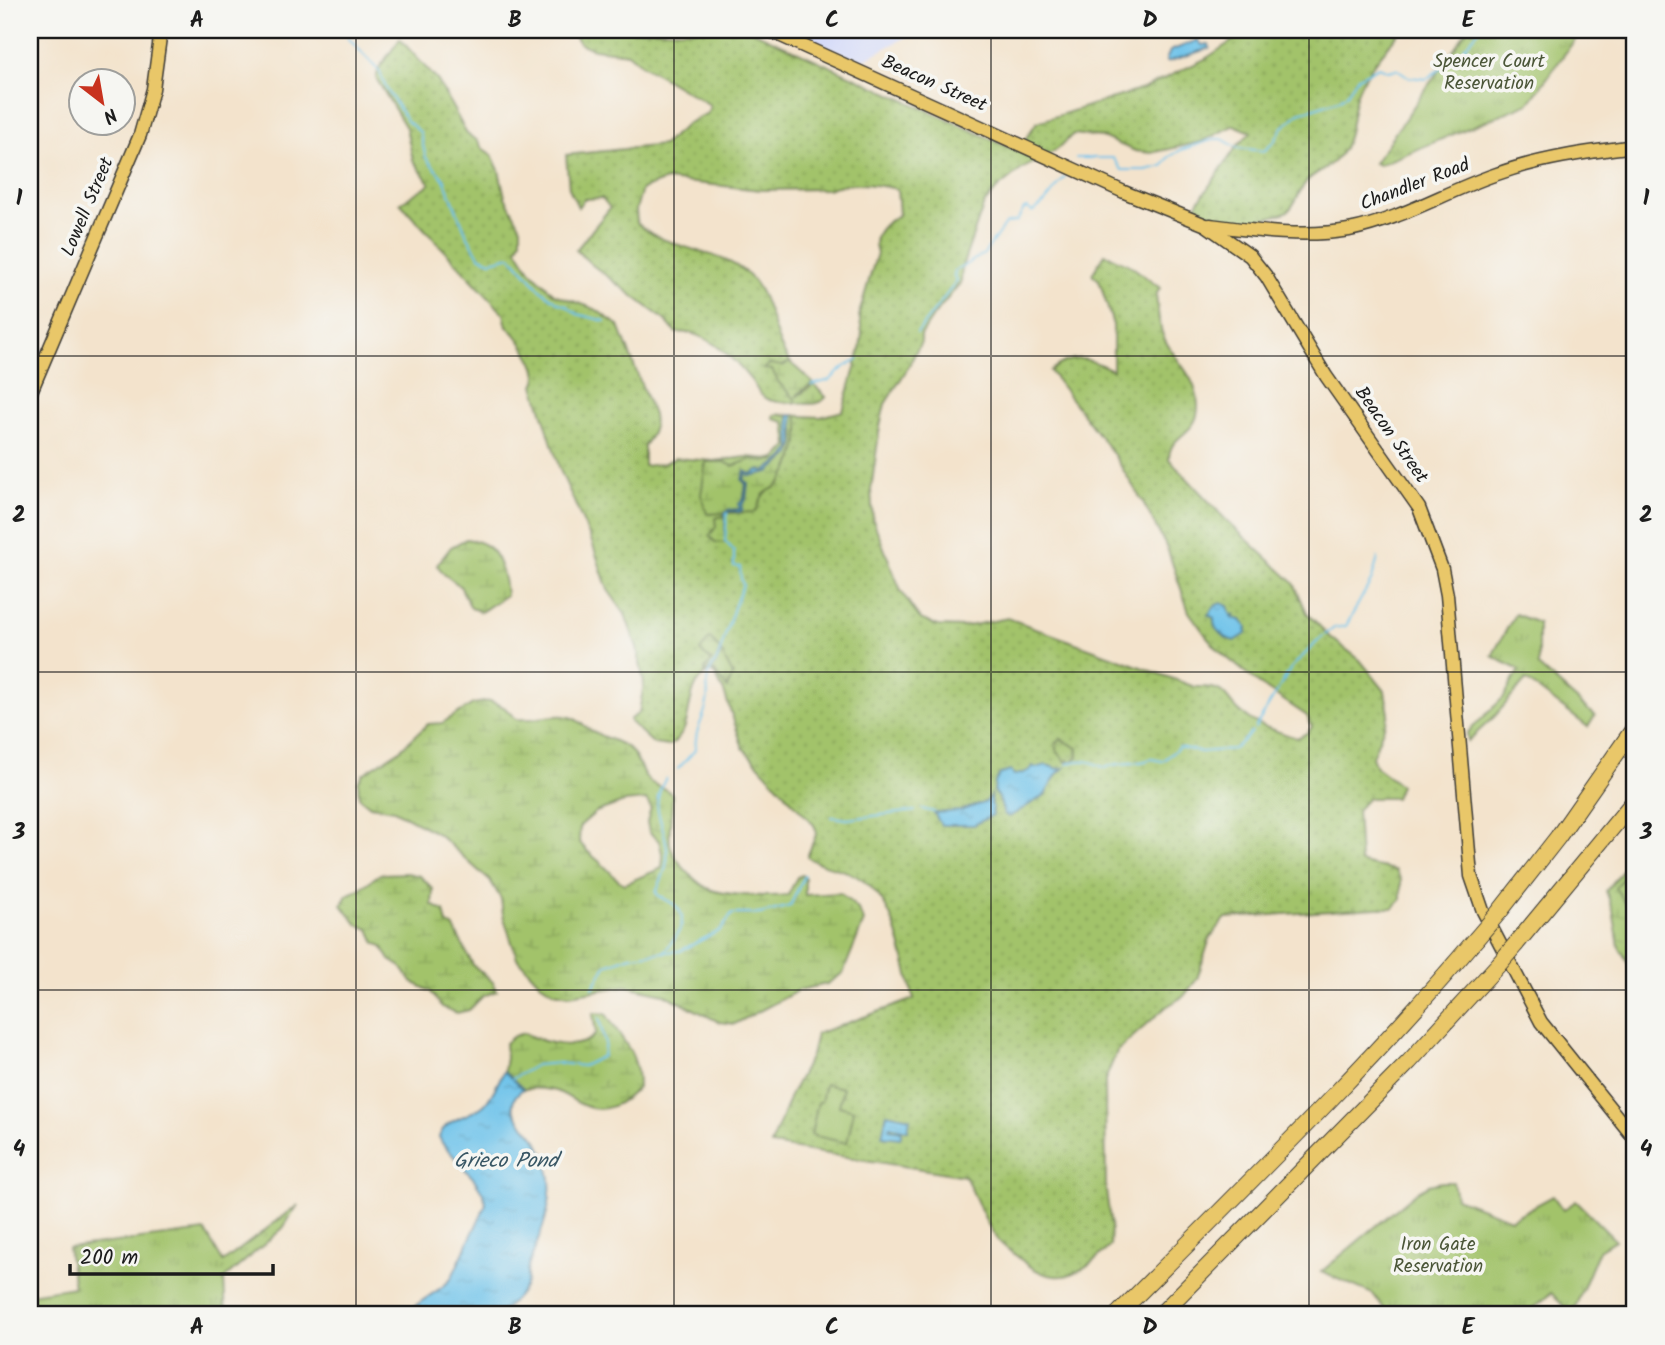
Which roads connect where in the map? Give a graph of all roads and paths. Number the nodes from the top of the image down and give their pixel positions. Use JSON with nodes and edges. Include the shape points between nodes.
{"nodes":[{"id":1,"x":162,"y":30,"type":"edge"},
{"id":2,"x":768,"y":30,"type":"edge"},
{"id":3,"x":1635,"y":146,"type":"edge"},
{"id":4,"x":1206,"y":225,"type":"junction"},
{"id":5,"x":30,"y":394,"type":"edge"},
{"id":6,"x":1635,"y":727,"type":"edge"},
{"id":7,"x":1635,"y":800,"type":"edge"},
{"id":8,"x":1635,"y":1139,"type":"edge"},
{"id":9,"x":1117,"y":1315,"type":"edge"},
{"id":10,"x":1160,"y":1315,"type":"edge"}],
"edges":[{"from":1,"to":5,"type":"main road","name":"Lowell Street","via":[[140,135]]},
{"from":2,"to":4,"type":"main road","name":"Beacon Street"},
{"from":3,"to":4,"type":"main road","name":"Chandler Road","via":[[1532,163],[1349,230],[1298,233]]},
{"from":4,"to":8,"type":"main road","name":"Beacon Street","via":[[1255,261],[1326,376],[1422,514],[1447,595],[1471,876],[1478,900],[1541,1022]]},
{"from":6,"to":9,"type":"highway","bridge":true,"via":[[1500,911],[1381,1047]]},
{"from":7,"to":10,"type":"highway","bridge":true,"via":[[1499,964],[1409,1062]]}]}
